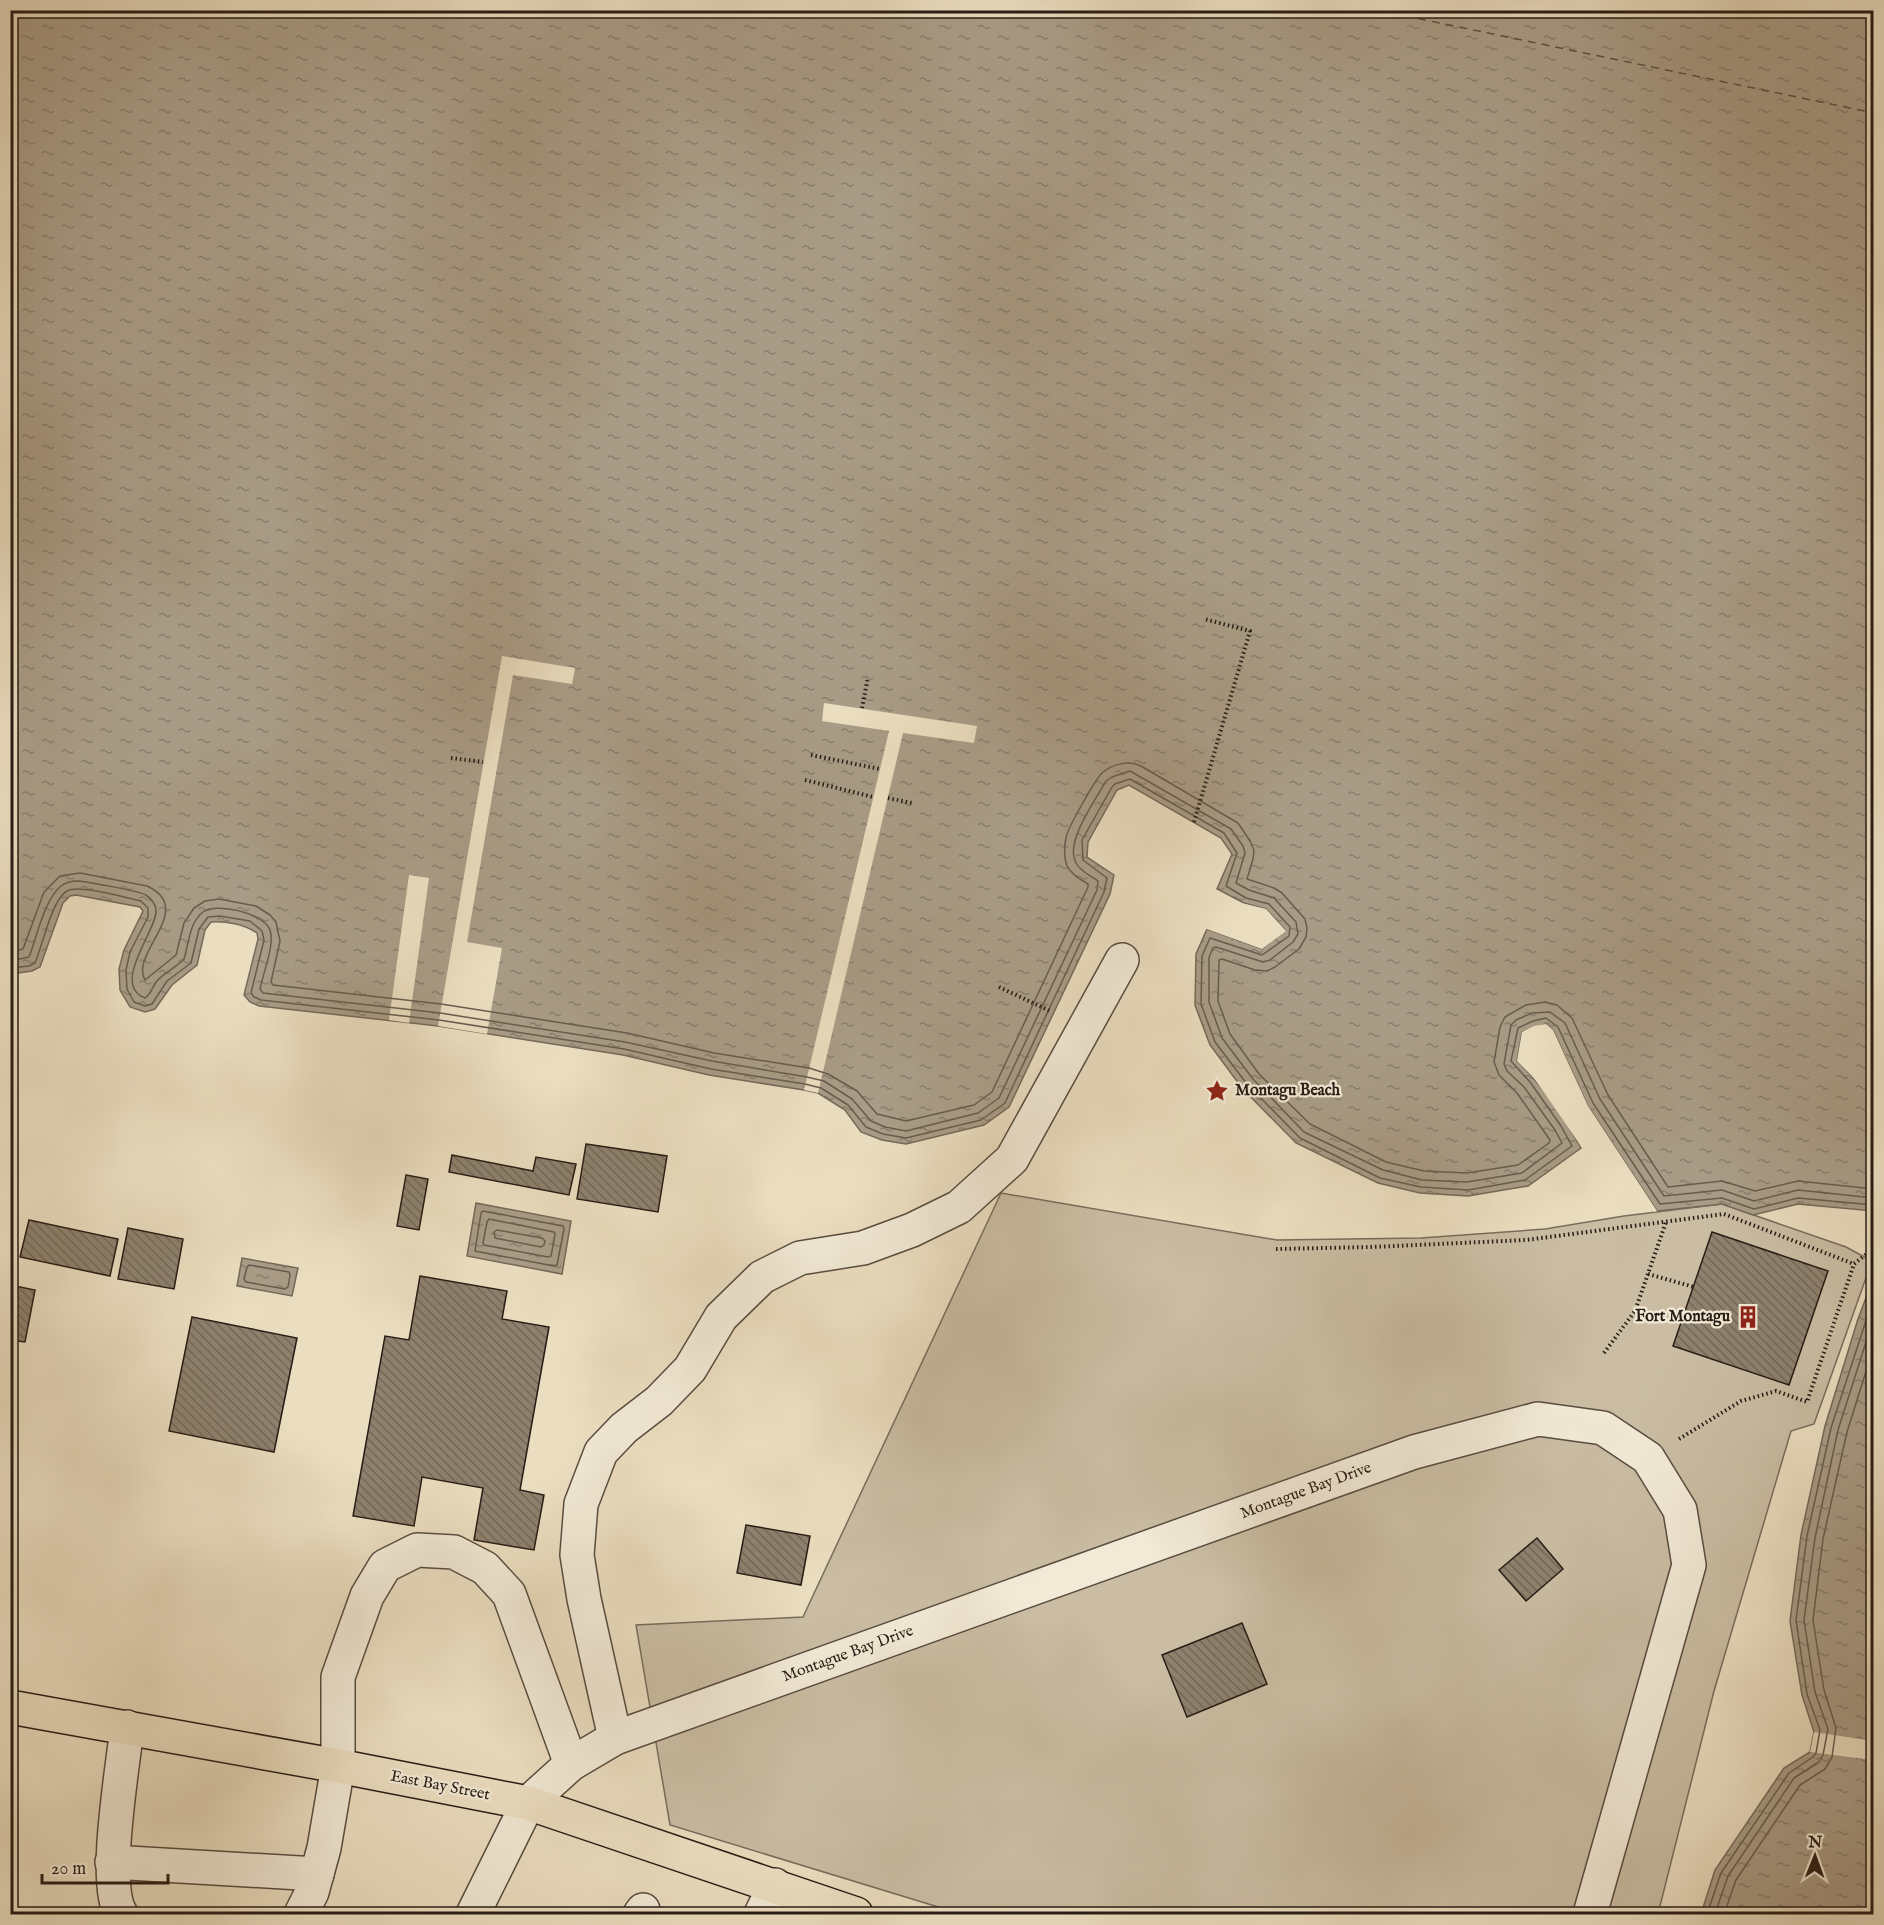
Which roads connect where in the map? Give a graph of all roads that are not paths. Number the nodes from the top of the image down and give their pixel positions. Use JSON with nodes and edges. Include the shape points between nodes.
{"nodes":[{"id":1,"x":1122,"y":960,"type":"dead end"},
{"id":2,"x":10,"y":1707,"type":"edge"},
{"id":3,"x":127,"y":1727,"type":"junction"},
{"id":4,"x":615,"y":1738,"type":"junction"},
{"id":5,"x":571,"y":1764,"type":"junction"},
{"id":6,"x":338,"y":1766,"type":"junction"},
{"id":7,"x":528,"y":1803,"type":"junction"},
{"id":8,"x":112,"y":1862,"type":"junction"},
{"id":9,"x":317,"y":1874,"type":"junction"},
{"id":10,"x":775,"y":1885,"type":"junction"},
{"id":11,"x":114,"y":1912,"type":"edge"},
{"id":12,"x":301,"y":1914,"type":"edge"},
{"id":13,"x":473,"y":1914,"type":"edge"},
{"id":14,"x":761,"y":1914,"type":"edge"},
{"id":15,"x":856,"y":1914,"type":"edge"},
{"id":16,"x":1590,"y":1914,"type":"edge"}],
"edges":[{"from":1,"to":4,"type":"street","via":[[1012,1160],[959,1207],[912,1230],[863,1248],[800,1258],[762,1276],[721,1317],[690,1369],[601,1452],[581,1504],[577,1555]]},
{"from":2,"to":3,"type":"highway","name":"East Bay Street"},
{"from":3,"to":6,"type":"highway","name":"East Bay Street"},
{"from":3,"to":8,"type":"street"},
{"from":4,"to":5,"type":"street","name":"Montague Bay Drive"},
{"from":4,"to":16,"type":"street","name":"Montague Bay Drive","via":[[1414,1452],[1538,1419],[1603,1428],[1648,1458],[1680,1510],[1689,1565]]},
{"from":5,"to":6,"type":"street","via":[[509,1594],[485,1568],[454,1552],[417,1550],[385,1566],[367,1596],[338,1677]]},
{"from":5,"to":7,"type":"street","name":"Montague Bay Drive"},
{"from":6,"to":7,"type":"highway","name":"East Bay Street"},
{"from":6,"to":9,"type":"street"},
{"from":7,"to":10,"type":"highway","name":"East Bay Street"},
{"from":7,"to":13,"type":"street"},
{"from":8,"to":9,"type":"street"},
{"from":8,"to":11,"type":"street"},
{"from":9,"to":12,"type":"street"},
{"from":10,"to":14,"type":"street"},
{"from":10,"to":15,"type":"highway","name":"East Bay Street"}]}
